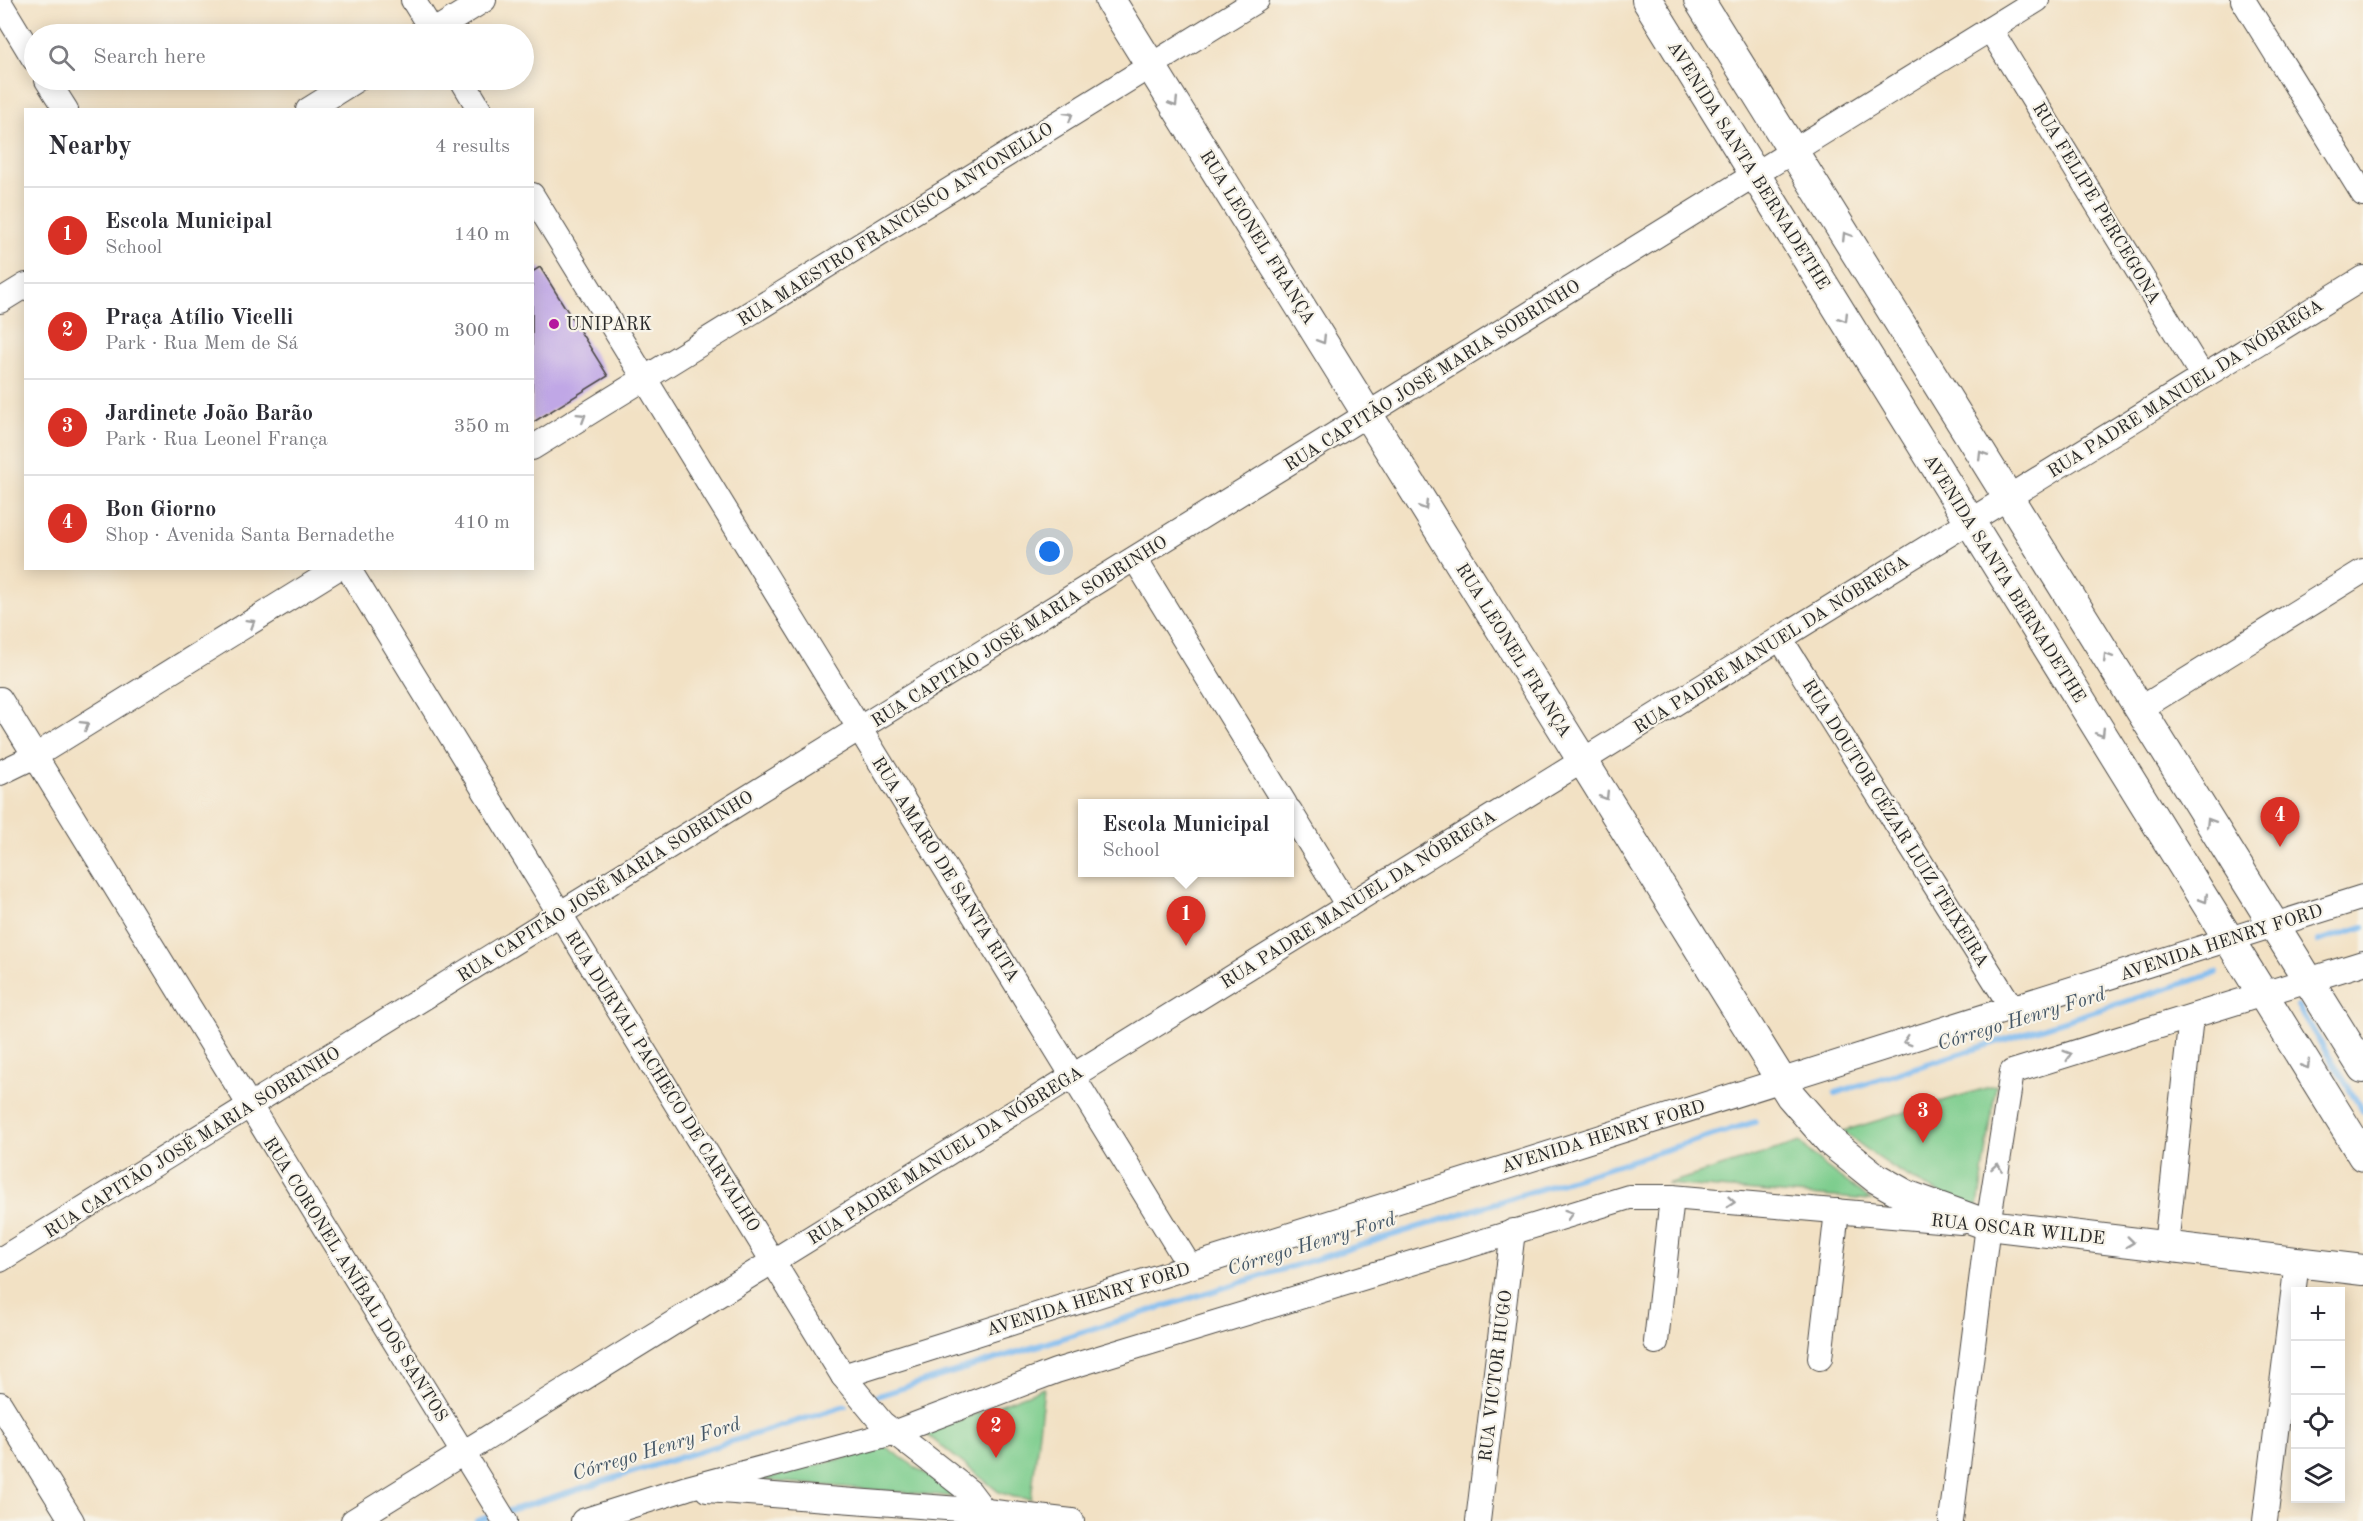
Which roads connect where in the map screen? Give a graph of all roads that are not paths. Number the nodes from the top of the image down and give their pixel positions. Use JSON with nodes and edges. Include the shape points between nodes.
{"nodes":[{"id":1,"x":413,"y":0,"type":"edge"},
{"id":2,"x":484,"y":0,"type":"edge"},
{"id":3,"x":1110,"y":0,"type":"edge"},
{"id":4,"x":1257,"y":0,"type":"edge"},
{"id":5,"x":1647,"y":0,"type":"edge"},
{"id":6,"x":1699,"y":0,"type":"edge"},
{"id":7,"x":2037,"y":0,"type":"edge"},
{"id":8,"x":2243,"y":0,"type":"edge"},
{"id":9,"x":0,"y":3,"type":"edge"},
{"id":10,"x":426,"y":24,"type":"edge"},
{"id":11,"x":447,"y":24,"type":"edge"},
{"id":12,"x":1990,"y":29,"type":"junction"},
{"id":13,"x":24,"y":43,"type":"edge"},
{"id":14,"x":1151,"y":66,"type":"junction"},
{"id":15,"x":53,"y":90,"type":"edge"},
{"id":16,"x":340,"y":90,"type":"edge"},
{"id":17,"x":468,"y":90,"type":"edge"},
{"id":18,"x":65,"y":108,"type":"edge"},
{"id":19,"x":311,"y":108,"type":"edge"},
{"id":20,"x":479,"y":108,"type":"edge"},
{"id":21,"x":1793,"y":151,"type":"junction"},
{"id":22,"x":1755,"y":175,"type":"junction"},
{"id":23,"x":2363,"y":194,"type":"edge"},
{"id":24,"x":534,"y":198,"type":"edge"},
{"id":25,"x":2363,"y":278,"type":"edge"},
{"id":26,"x":24,"y":286,"type":"edge"},
{"id":27,"x":0,"y":301,"type":"edge"},
{"id":28,"x":2203,"y":377,"type":"junction"},
{"id":29,"x":645,"y":378,"type":"junction"},
{"id":30,"x":1368,"y":415,"type":"junction"},
{"id":31,"x":534,"y":447,"type":"edge"},
{"id":32,"x":2008,"y":497,"type":"junction"},
{"id":33,"x":1970,"y":521,"type":"junction"},
{"id":34,"x":1136,"y":559,"type":"junction"},
{"id":35,"x":335,"y":570,"type":"edge"},
{"id":36,"x":349,"y":570,"type":"edge"},
{"id":37,"x":2363,"y":571,"type":"edge"},
{"id":38,"x":1780,"y":638,"type":"junction"},
{"id":39,"x":0,"y":699,"type":"edge"},
{"id":40,"x":2140,"y":709,"type":"junction"},
{"id":41,"x":860,"y":729,"type":"junction"},
{"id":42,"x":35,"y":756,"type":"junction"},
{"id":43,"x":1583,"y":760,"type":"junction"},
{"id":44,"x":0,"y":772,"type":"edge"},
{"id":45,"x":0,"y":787,"type":"edge"},
{"id":46,"x":1282,"y":799,"type":"edge"},
{"id":47,"x":1294,"y":817,"type":"edge"},
{"id":48,"x":2363,"y":897,"type":"edge"},
{"id":49,"x":1348,"y":906,"type":"junction"},
{"id":50,"x":560,"y":914,"type":"junction"},
{"id":51,"x":2274,"y":925,"type":"junction"},
{"id":52,"x":2229,"y":940,"type":"junction"},
{"id":53,"x":2363,"y":963,"type":"edge"},
{"id":54,"x":2308,"y":980,"type":"junction"},
{"id":55,"x":2263,"y":994,"type":"junction"},
{"id":56,"x":2012,"y":1008,"type":"junction"},
{"id":57,"x":2191,"y":1017,"type":"junction"},
{"id":58,"x":2363,"y":1068,"type":"edge"},
{"id":59,"x":1073,"y":1076,"type":"junction"},
{"id":60,"x":1782,"y":1080,"type":"junction"},
{"id":61,"x":250,"y":1106,"type":"junction"},
{"id":62,"x":2363,"y":1156,"type":"edge"},
{"id":63,"x":1672,"y":1197,"type":"junction"},
{"id":64,"x":1837,"y":1211,"type":"junction"},
{"id":65,"x":1988,"y":1225,"type":"junction"},
{"id":66,"x":1513,"y":1232,"type":"junction"},
{"id":67,"x":2166,"y":1246,"type":"junction"},
{"id":68,"x":0,"y":1260,"type":"edge"},
{"id":69,"x":773,"y":1261,"type":"junction"},
{"id":70,"x":2297,"y":1262,"type":"junction"},
{"id":71,"x":1190,"y":1267,"type":"junction"},
{"id":72,"x":2363,"y":1270,"type":"edge"},
{"id":73,"x":1656,"y":1342,"type":"dead end"},
{"id":74,"x":1820,"y":1358,"type":"dead end"},
{"id":75,"x":843,"y":1376,"type":"junction"},
{"id":76,"x":0,"y":1404,"type":"edge"},
{"id":77,"x":893,"y":1434,"type":"junction"},
{"id":78,"x":463,"y":1453,"type":"junction"},
{"id":79,"x":687,"y":1488,"type":"junction"},
{"id":80,"x":989,"y":1516,"type":"edge"},
{"id":81,"x":72,"y":1521,"type":"edge"},
{"id":82,"x":353,"y":1521,"type":"edge"},
{"id":83,"x":505,"y":1521,"type":"edge"},
{"id":84,"x":583,"y":1521,"type":"edge"},
{"id":85,"x":1072,"y":1521,"type":"edge"},
{"id":86,"x":1478,"y":1521,"type":"edge"},
{"id":87,"x":1951,"y":1521,"type":"edge"},
{"id":88,"x":2265,"y":1521,"type":"edge"}],
"edges":[{"from":1,"to":10,"type":"street"},
{"from":2,"to":11,"type":"street"},
{"from":3,"to":14,"type":"main road","name":"RUA LEONEL FRANÇA"},
{"from":4,"to":14,"type":"street","name":"RUA MAESTRO FRANCISCO ANTONELLO"},
{"from":5,"to":22,"type":"main road","name":"AVENIDA SANTA BERNADETHE"},
{"from":6,"to":21,"type":"main road"},
{"from":7,"to":12,"type":"street","name":"RUA CAPITÃO JOSÉ MARIA SOBRINHO"},
{"from":8,"to":23,"type":"street"},
{"from":9,"to":13,"type":"street"},
{"from":12,"to":21,"type":"street","name":"RUA CAPITÃO JOSÉ MARIA SOBRINHO"},
{"from":12,"to":28,"type":"street","name":"RUA FELIPE PERCEGONA"},
{"from":29,"to":14,"type":"street","name":"RUA MAESTRO FRANCISCO ANTONELLO","one_way":true},
{"from":14,"to":30,"type":"main road","name":"RUA LEONEL FRANÇA","one_way":true},
{"from":15,"to":18,"type":"street"},
{"from":16,"to":19,"type":"street"},
{"from":17,"to":20,"type":"street"},
{"from":21,"to":22,"type":"street","name":"RUA CAPITÃO JOSÉ MARIA SOBRINHO"},
{"from":32,"to":21,"type":"main road","one_way":true},
{"from":22,"to":30,"type":"street","name":"RUA CAPITÃO JOSÉ MARIA SOBRINHO"},
{"from":22,"to":33,"type":"main road","name":"AVENIDA SANTA BERNADETHE","one_way":true},
{"from":24,"to":29,"type":"street","name":"RUA AMARO DE SANTA RITA"},
{"from":25,"to":28,"type":"street","name":"RUA PADRE MANUEL DA NÓBREGA"},
{"from":26,"to":27,"type":"street"},
{"from":28,"to":32,"type":"street","name":"RUA PADRE MANUEL DA NÓBREGA"},
{"from":31,"to":29,"type":"street","name":"RUA MAESTRO FRANCISCO ANTONELLO","one_way":true},
{"from":29,"to":41,"type":"street","name":"RUA AMARO DE SANTA RITA"},
{"from":30,"to":34,"type":"street","name":"RUA CAPITÃO JOSÉ MARIA SOBRINHO"},
{"from":30,"to":43,"type":"main road","name":"RUA LEONEL FRANÇA","one_way":true},
{"from":32,"to":33,"type":"street","name":"RUA PADRE MANUEL DA NÓBREGA"},
{"from":40,"to":32,"type":"main road","one_way":true},
{"from":33,"to":38,"type":"street","name":"RUA PADRE MANUEL DA NÓBREGA"},
{"from":33,"to":52,"type":"main road","name":"AVENIDA SANTA BERNADETHE","one_way":true},
{"from":34,"to":41,"type":"street","name":"RUA CAPITÃO JOSÉ MARIA SOBRINHO"},
{"from":34,"to":46,"type":"street"},
{"from":42,"to":35,"type":"street","one_way":true},
{"from":36,"to":50,"type":"street","name":"RUA DURVAL PACHECO DE CARVALHO"},
{"from":37,"to":40,"type":"street"},
{"from":38,"to":43,"type":"street","name":"RUA PADRE MANUEL DA NÓBREGA"},
{"from":38,"to":56,"type":"street","name":"RUA DOUTOR CÉZAR LUIZ TEIXEIRA"},
{"from":39,"to":42,"type":"street","name":"RUA CORONEL ANÍBAL DOS SANTOS"},
{"from":51,"to":40,"type":"main road","one_way":true},
{"from":41,"to":50,"type":"street","name":"RUA CAPITÃO JOSÉ MARIA SOBRINHO"},
{"from":41,"to":59,"type":"street","name":"RUA AMARO DE SANTA RITA"},
{"from":42,"to":44,"type":"street"},
{"from":42,"to":45,"type":"street"},
{"from":42,"to":61,"type":"street","name":"RUA CORONEL ANÍBAL DOS SANTOS"},
{"from":43,"to":49,"type":"street","name":"RUA PADRE MANUEL DA NÓBREGA"},
{"from":43,"to":60,"type":"main road","name":"RUA LEONEL FRANÇA","one_way":true},
{"from":47,"to":49,"type":"street"},
{"from":48,"to":51,"type":"street","name":"AVENIDA HENRY FORD"},
{"from":49,"to":59,"type":"street","name":"RUA PADRE MANUEL DA NÓBREGA"},
{"from":50,"to":61,"type":"street","name":"RUA CAPITÃO JOSÉ MARIA SOBRINHO"},
{"from":50,"to":69,"type":"street","name":"RUA DURVAL PACHECO DE CARVALHO"},
{"from":51,"to":52,"type":"street","name":"AVENIDA HENRY FORD"},
{"from":51,"to":54,"type":"main road"},
{"from":52,"to":55,"type":"main road","name":"AVENIDA SANTA BERNADETHE"},
{"from":52,"to":56,"type":"street","name":"AVENIDA HENRY FORD"},
{"from":53,"to":54,"type":"street"},
{"from":54,"to":55,"type":"street"},
{"from":54,"to":58,"type":"main road"},
{"from":55,"to":57,"type":"street"},
{"from":55,"to":62,"type":"main road","name":"AVENIDA SANTA BERNADETHE","one_way":true},
{"from":56,"to":60,"type":"street","name":"AVENIDA HENRY FORD","one_way":true},
{"from":65,"to":57,"type":"street","one_way":true,"via":[[2012,1072]]},
{"from":57,"to":67,"type":"street"},
{"from":59,"to":69,"type":"street","name":"RUA PADRE MANUEL DA NÓBREGA"},
{"from":59,"to":71,"type":"street","name":"RUA AMARO DE SANTA RITA"},
{"from":60,"to":65,"type":"main road","name":"RUA LEONEL FRANÇA","via":[[1802,1111],[1849,1159],[1906,1195]]},
{"from":60,"to":71,"type":"street","name":"AVENIDA HENRY FORD"},
{"from":61,"to":68,"type":"street","name":"RUA CAPITÃO JOSÉ MARIA SOBRINHO"},
{"from":61,"to":78,"type":"street","name":"RUA CORONEL ANÍBAL DOS SANTOS"},
{"from":63,"to":64,"type":"street","name":"RUA OSCAR WILDE","one_way":true},
{"from":66,"to":63,"type":"street","one_way":true,"via":[[1629,1197]]},
{"from":63,"to":73,"type":"street"},
{"from":64,"to":65,"type":"street","name":"RUA OSCAR WILDE"},
{"from":64,"to":74,"type":"street"},
{"from":65,"to":67,"type":"main road","name":"RUA OSCAR WILDE","one_way":true},
{"from":65,"to":87,"type":"street"},
{"from":66,"to":77,"type":"street","via":[[1056,1371]]},
{"from":66,"to":86,"type":"street","name":"RUA VICTOR HUGO"},
{"from":67,"to":70,"type":"main road","name":"RUA OSCAR WILDE"},
{"from":69,"to":75,"type":"street","name":"RUA DURVAL PACHECO DE CARVALHO"},
{"from":69,"to":78,"type":"street","name":"RUA PADRE MANUEL DA NÓBREGA"},
{"from":70,"to":72,"type":"main road","name":"RUA OSCAR WILDE"},
{"from":70,"to":88,"type":"street"},
{"from":71,"to":75,"type":"street","name":"AVENIDA HENRY FORD"},
{"from":75,"to":77,"type":"street","name":"RUA DURVAL PACHECO DE CARVALHO"},
{"from":76,"to":81,"type":"street"},
{"from":77,"to":79,"type":"street"},
{"from":77,"to":80,"type":"street","name":"RUA DURVAL PACHECO DE CARVALHO","via":[[958,1481]]},
{"from":78,"to":82,"type":"street","name":"RUA PADRE MANUEL DA NÓBREGA"},
{"from":78,"to":83,"type":"street","name":"RUA CORONEL ANÍBAL DOS SANTOS"},
{"from":79,"to":80,"type":"street"},
{"from":79,"to":84,"type":"street"},
{"from":80,"to":85,"type":"street"}]}
